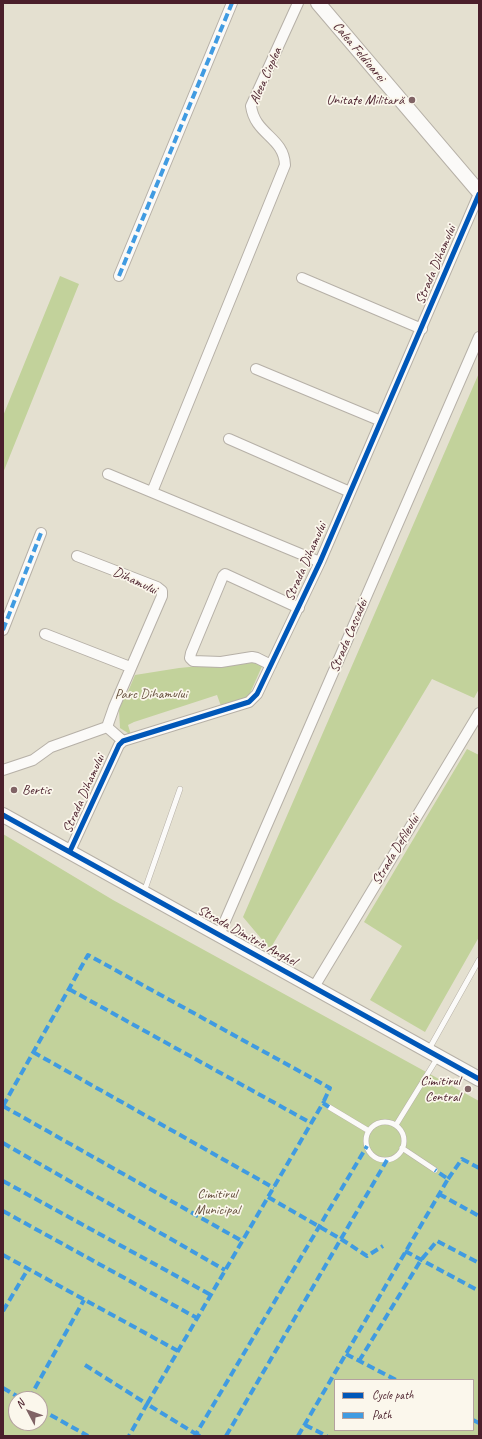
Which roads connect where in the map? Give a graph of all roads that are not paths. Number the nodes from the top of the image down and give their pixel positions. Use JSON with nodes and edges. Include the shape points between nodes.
{"nodes":[{"id":1,"x":232,"y":3,"type":"edge"},
{"id":2,"x":298,"y":3,"type":"edge"},
{"id":3,"x":318,"y":3,"type":"edge"},
{"id":4,"x":479,"y":193,"type":"edge"},
{"id":5,"x":119,"y":276,"type":"dead end"},
{"id":6,"x":302,"y":278,"type":"dead end"},
{"id":7,"x":422,"y":328,"type":"junction"},
{"id":8,"x":479,"y":337,"type":"edge"},
{"id":9,"x":256,"y":369,"type":"dead end"},
{"id":10,"x":381,"y":421,"type":"junction"},
{"id":11,"x":229,"y":439,"type":"dead end"},
{"id":12,"x":108,"y":474,"type":"dead end"},
{"id":13,"x":152,"y":492,"type":"junction"},
{"id":14,"x":350,"y":492,"type":"junction"},
{"id":15,"x":41,"y":533,"type":"dead end"},
{"id":16,"x":77,"y":556,"type":"dead end"},
{"id":17,"x":320,"y":562,"type":"junction"},
{"id":18,"x":299,"y":608,"type":"junction"},
{"id":19,"x":3,"y":630,"type":"edge"},
{"id":20,"x":45,"y":634,"type":"dead end"},
{"id":21,"x":271,"y":665,"type":"junction"},
{"id":22,"x":130,"y":668,"type":"junction"},
{"id":23,"x":479,"y":713,"type":"edge"},
{"id":24,"x":107,"y":727,"type":"junction"},
{"id":25,"x":123,"y":741,"type":"junction"},
{"id":26,"x":3,"y":770,"type":"edge"},
{"id":27,"x":180,"y":789,"type":"dead end"},
{"id":28,"x":3,"y":815,"type":"edge"},
{"id":29,"x":70,"y":852,"type":"junction"},
{"id":30,"x":144,"y":894,"type":"junction"},
{"id":31,"x":219,"y":935,"type":"junction"},
{"id":32,"x":479,"y":960,"type":"edge"},
{"id":33,"x":314,"y":987,"type":"junction"},
{"id":34,"x":433,"y":1055,"type":"junction"},
{"id":35,"x":479,"y":1079,"type":"edge"},
{"id":36,"x":329,"y":1108,"type":"dead end"},
{"id":37,"x":396,"y":1125,"type":"junction"},
{"id":38,"x":369,"y":1131,"type":"junction"},
{"id":39,"x":402,"y":1148,"type":"junction"},
{"id":40,"x":435,"y":1170,"type":"dead end"}],
"edges":[{"from":1,"to":5,"type":"street"},
{"from":2,"to":13,"type":"street","name":"Aleea Cioplea","via":[[251,106],[256,122],[282,150],[285,165]]},
{"from":3,"to":4,"type":"street","name":"Calea Feldioarei"},
{"from":4,"to":7,"type":"street","name":"Strada Dihamului"},
{"from":6,"to":7,"type":"street"},
{"from":7,"to":10,"type":"street","name":"Strada Dihamului"},
{"from":8,"to":31,"type":"street","name":"Strada Cascadei"},
{"from":9,"to":10,"type":"street"},
{"from":10,"to":14,"type":"street","name":"Strada Dihamului"},
{"from":11,"to":14,"type":"street"},
{"from":12,"to":13,"type":"street"},
{"from":13,"to":17,"type":"street"},
{"from":14,"to":17,"type":"street","name":"Strada Dihamului"},
{"from":15,"to":19,"type":"street"},
{"from":16,"to":22,"type":"street","name":"Dihamului","via":[[162,591]]},
{"from":17,"to":18,"type":"street","name":"Strada Dihamului"},
{"from":18,"to":21,"type":"street","name":"Strada Dihamului"},
{"from":18,"to":21,"type":"street","via":[[225,574],[223,576],[190,658],[193,661],[214,662],[252,657]]},
{"from":20,"to":22,"type":"street"},
{"from":21,"to":25,"type":"street","name":"Strada Dihamului","via":[[257,694],[249,702]]},
{"from":22,"to":24,"type":"street","name":"Dihamului"},
{"from":23,"to":33,"type":"street","name":"Strada Defileului"},
{"from":24,"to":25,"type":"street"},
{"from":24,"to":26,"type":"street","via":[[51,747],[33,760]]},
{"from":25,"to":29,"type":"street","name":"Strada Dihamului"},
{"from":27,"to":30,"type":"lane"},
{"from":28,"to":29,"type":"street","name":"Strada Dimitrie Anghel"},
{"from":29,"to":30,"type":"street","name":"Strada Dimitrie Anghel"},
{"from":30,"to":31,"type":"street","name":"Strada Dimitrie Anghel"},
{"from":31,"to":33,"type":"street","name":"Strada Dimitrie Anghel"},
{"from":32,"to":34,"type":"lane"},
{"from":33,"to":34,"type":"street","name":"Strada Dimitrie Anghel"},
{"from":34,"to":35,"type":"street","name":"Strada Dimitrie Anghel"},
{"from":34,"to":37,"type":"lane"},
{"from":36,"to":38,"type":"lane"},
{"from":37,"to":38,"type":"lane","via":[[384,1122]]},
{"from":37,"to":39,"type":"lane","via":[[403,1136]]},
{"from":38,"to":39,"type":"lane","via":[[366,1143],[371,1153],[381,1160],[394,1158]]},
{"from":39,"to":40,"type":"lane"}]}
